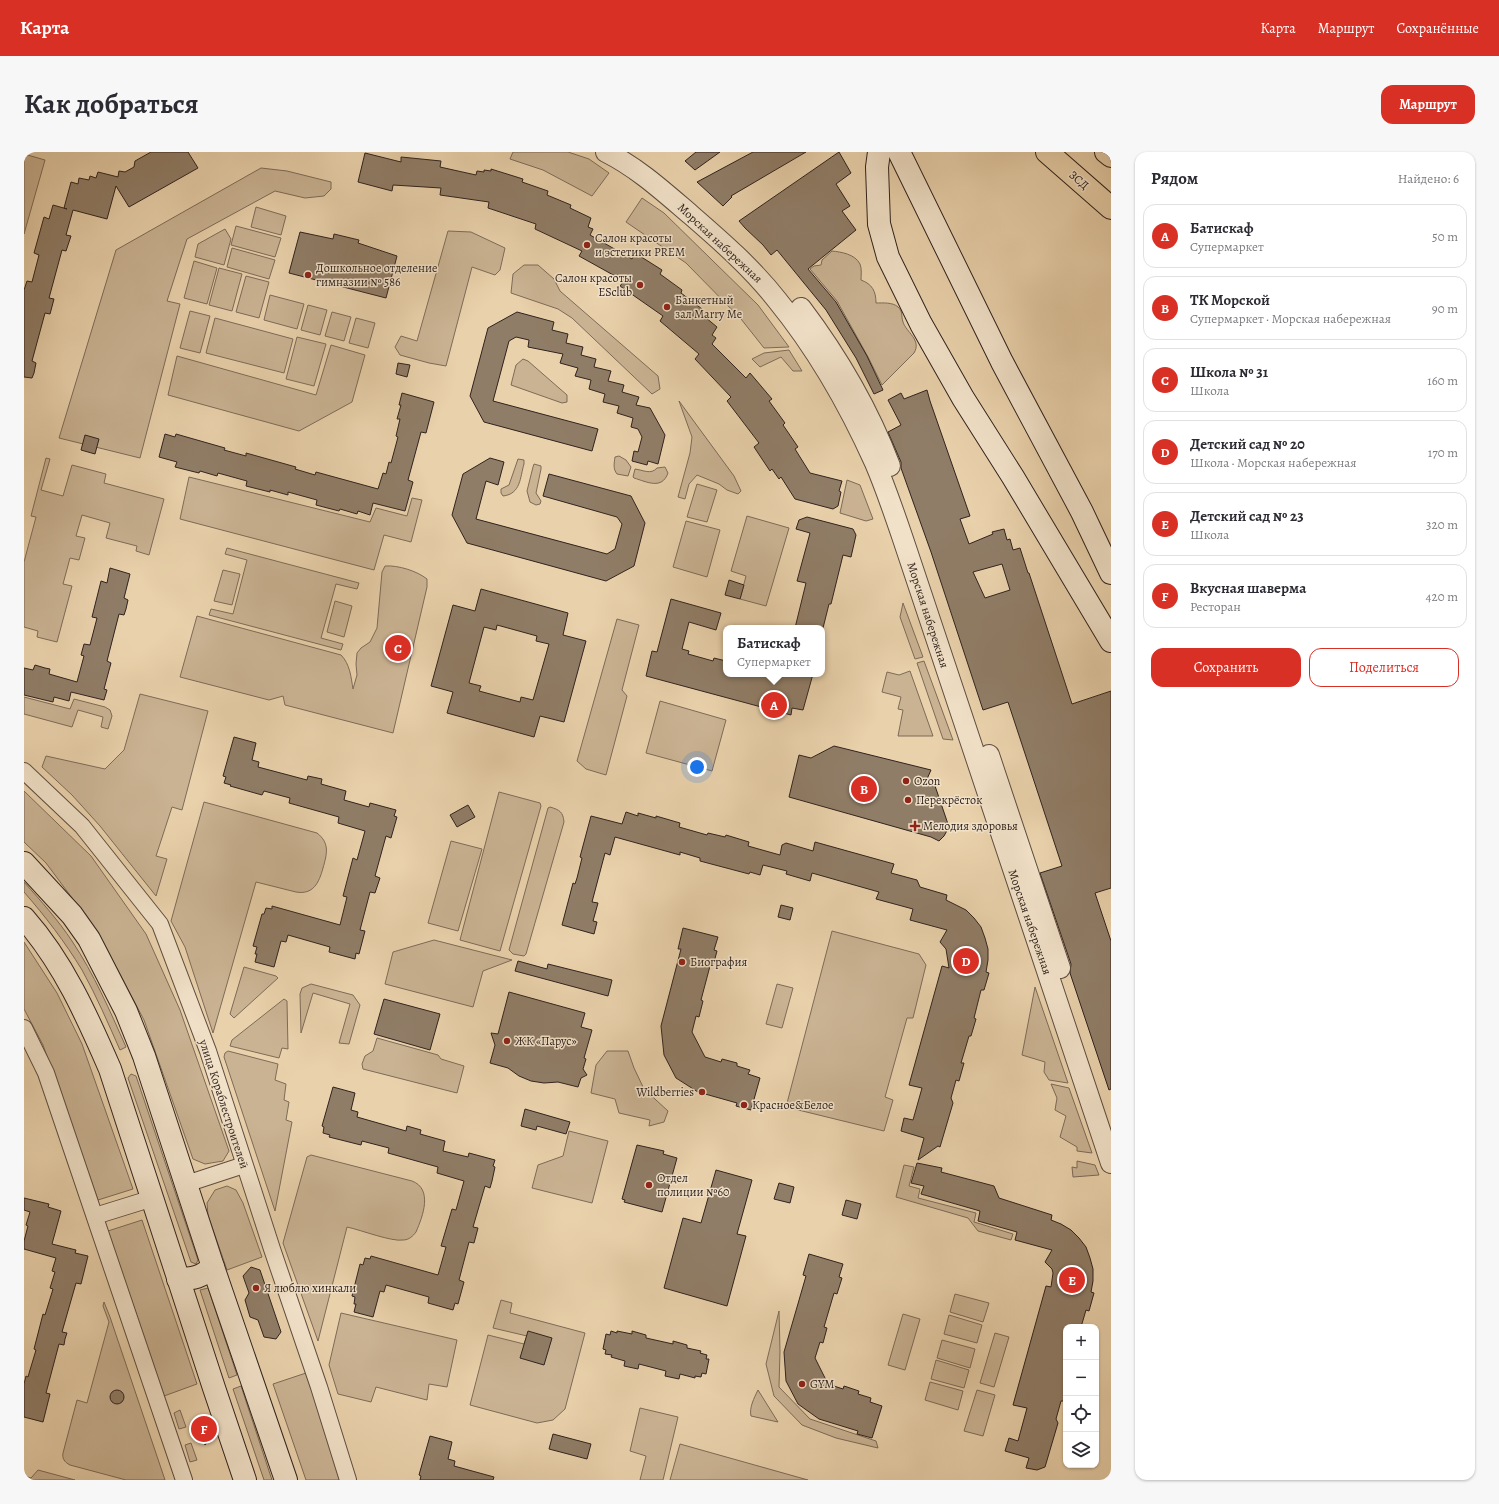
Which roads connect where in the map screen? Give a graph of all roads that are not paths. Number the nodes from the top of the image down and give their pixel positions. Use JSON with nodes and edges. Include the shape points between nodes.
{"nodes":[{"id":1,"x":606,"y":152,"type":"edge"},
{"id":2,"x":632,"y":152,"type":"edge"},
{"id":3,"x":879,"y":152,"type":"edge"},
{"id":4,"x":899,"y":152,"type":"edge"},
{"id":5,"x":1047,"y":152,"type":"edge"},
{"id":6,"x":1106,"y":152,"type":"edge"},
{"id":7,"x":1111,"y":156,"type":"edge"},
{"id":8,"x":1111,"y":208,"type":"edge"},
{"id":9,"x":1111,"y":573,"type":"edge"},
{"id":10,"x":1111,"y":641,"type":"edge"},
{"id":11,"x":24,"y":771,"type":"edge"},
{"id":12,"x":24,"y":863,"type":"edge"},
{"id":13,"x":24,"y":918,"type":"edge"},
{"id":14,"x":24,"y":1028,"type":"edge"},
{"id":15,"x":144,"y":1056,"type":"junction"},
{"id":16,"x":110,"y":1069,"type":"junction"},
{"id":17,"x":1111,"y":1120,"type":"edge"},
{"id":18,"x":1111,"y":1163,"type":"edge"},
{"id":19,"x":244,"y":1165,"type":"junction"},
{"id":20,"x":186,"y":1184,"type":"junction"},
{"id":21,"x":152,"y":1198,"type":"junction"},
{"id":22,"x":95,"y":1216,"type":"junction"},
{"id":23,"x":213,"y":1267,"type":"junction"},
{"id":24,"x":178,"y":1279,"type":"junction"},
{"id":25,"x":184,"y":1480,"type":"edge"},
{"id":26,"x":245,"y":1480,"type":"edge"},
{"id":27,"x":286,"y":1480,"type":"edge"},
{"id":28,"x":348,"y":1480,"type":"edge"}],
"edges":[{"from":1,"to":18,"type":"street","name":"Морская набережная","via":[[661,189],[762,282],[817,354],[857,426],[878,470],[907,550]]},
{"from":2,"to":17,"type":"street","name":"Морская набережная","via":[[685,192],[763,263],[817,329],[850,379],[865,408],[886,456],[919,546]]},
{"from":3,"to":10,"type":"main road","via":[[879,224],[888,257],[962,398],[1013,477]]},
{"from":4,"to":9,"type":"main road","via":[[1005,368],[1082,512]]},
{"from":5,"to":8,"type":"highway","name":"ЗСД"},
{"from":6,"to":7,"type":"highway"},
{"from":11,"to":19,"type":"street","name":"улица Кораблестроителей","via":[[82,826],[160,924],[208,1051]]},
{"from":12,"to":15,"type":"main road","via":[[72,915],[89,939],[126,1011]]},
{"from":13,"to":16,"type":"main road","via":[[51,952],[67,980],[90,1023]]},
{"from":14,"to":22,"type":"street","via":[[46,1073]]},
{"from":15,"to":16,"type":"main road","via":[[131,1056],[119,1061]]},
{"from":15,"to":20,"type":"main road"},
{"from":16,"to":21,"type":"main road"},
{"from":19,"to":20,"type":"street"},
{"from":19,"to":28,"type":"street","name":"улица Кораблестроителей"},
{"from":20,"to":23,"type":"main road"},
{"from":21,"to":22,"type":"street"},
{"from":21,"to":24,"type":"main road"},
{"from":22,"to":25,"type":"street"},
{"from":23,"to":24,"type":"main road","via":[[203,1275]]},
{"from":23,"to":27,"type":"main road"},
{"from":24,"to":26,"type":"main road"}]}
